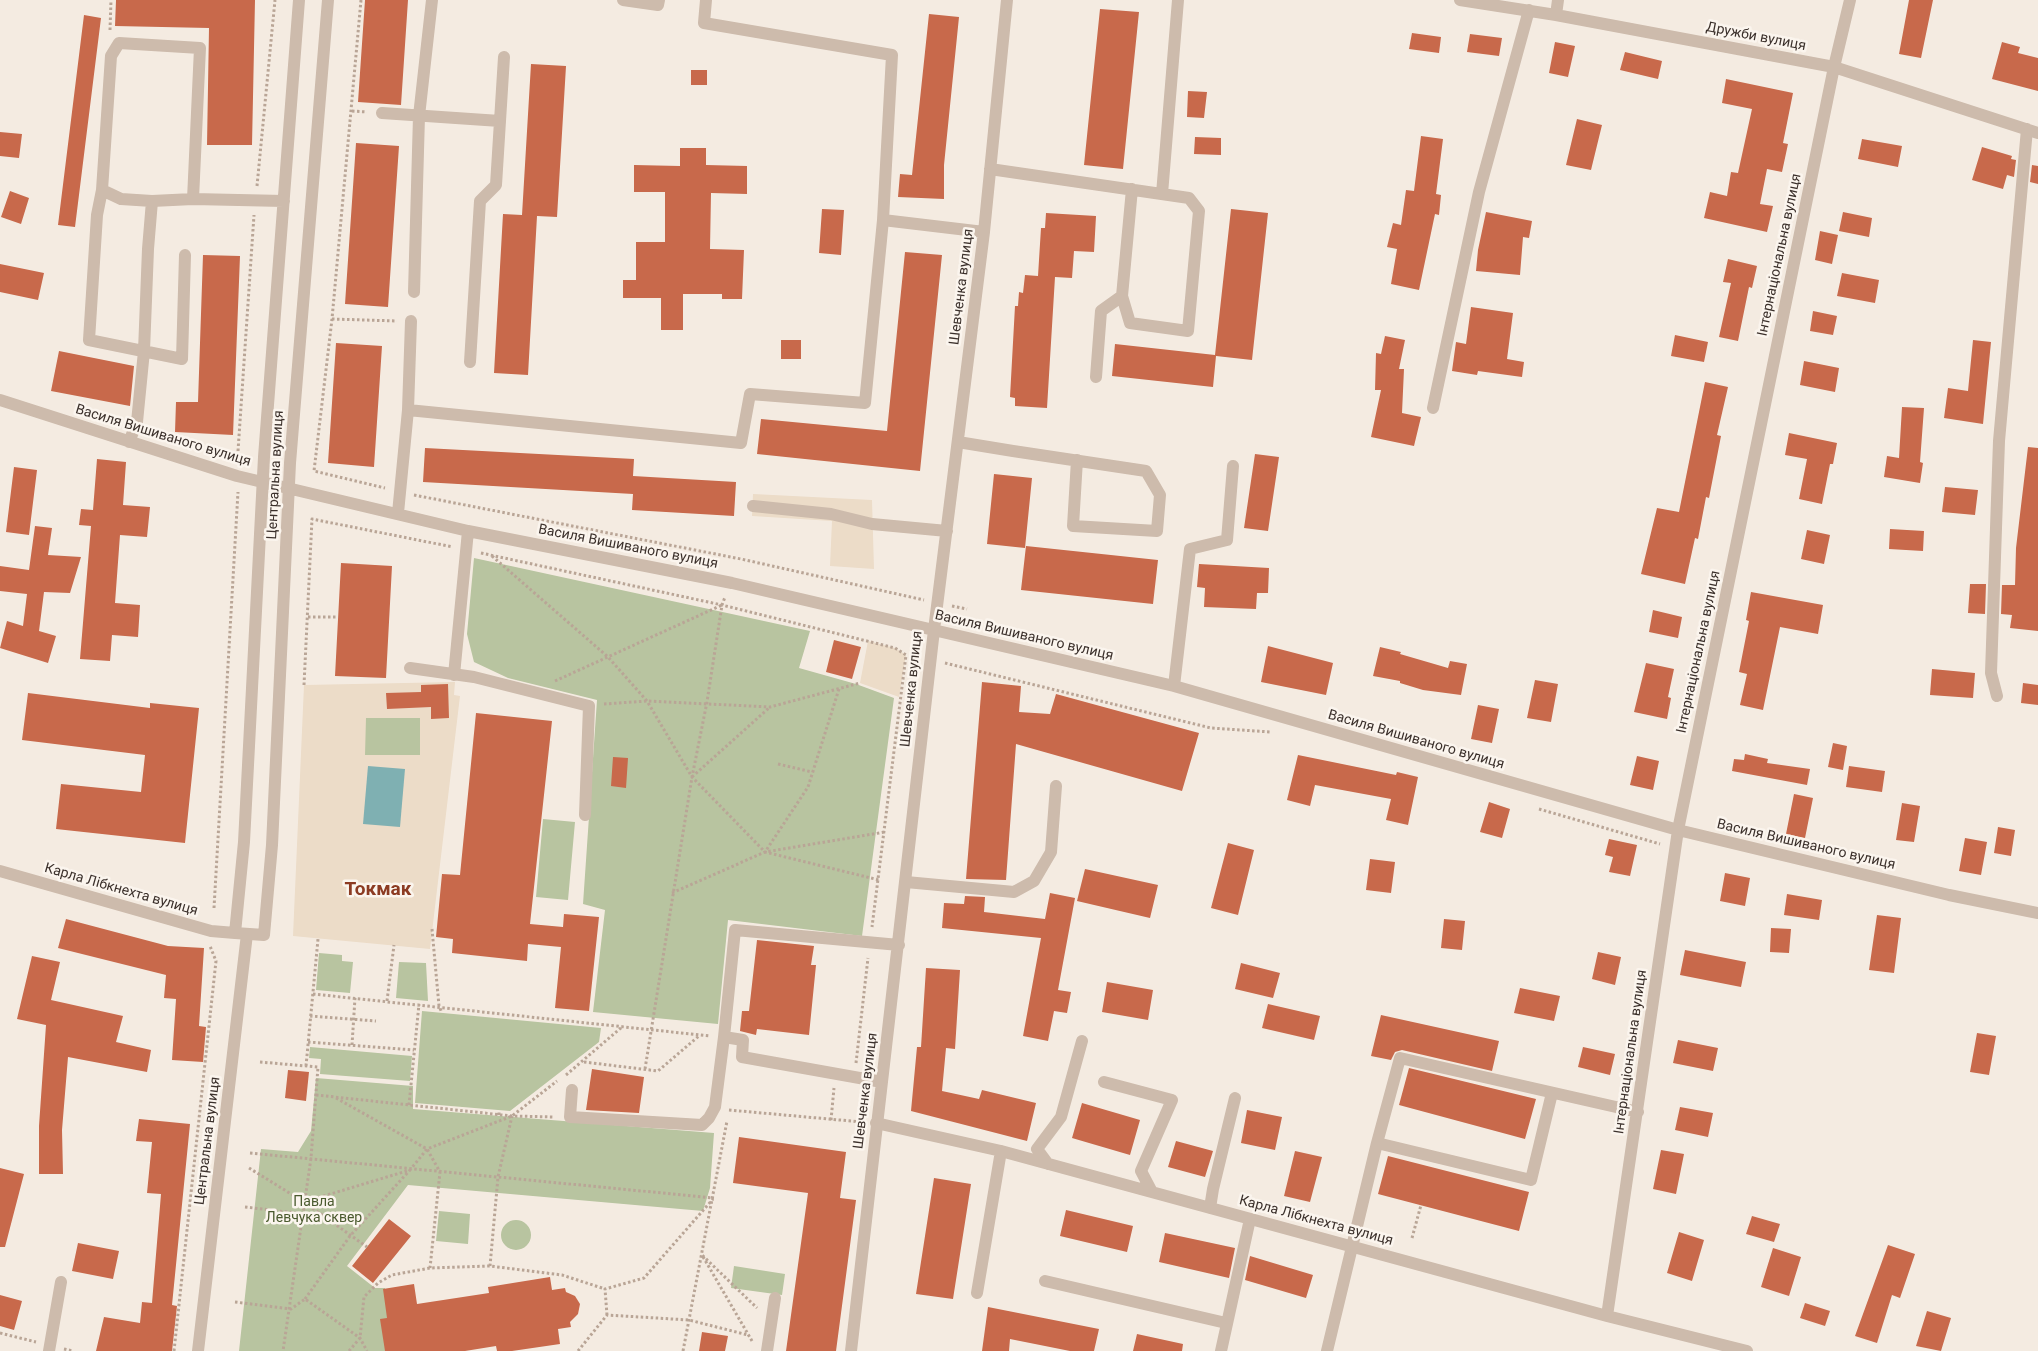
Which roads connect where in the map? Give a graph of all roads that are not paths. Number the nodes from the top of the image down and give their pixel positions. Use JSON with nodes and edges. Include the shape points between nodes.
{"nodes":[{"id":1,"x":299,"y":0,"type":"edge"},
{"id":2,"x":328,"y":0,"type":"edge"},
{"id":3,"x":432,"y":0,"type":"edge"},
{"id":4,"x":623,"y":0,"type":"edge"},
{"id":5,"x":659,"y":0,"type":"edge"},
{"id":6,"x":706,"y":0,"type":"edge"},
{"id":7,"x":1007,"y":0,"type":"edge"},
{"id":8,"x":1178,"y":0,"type":"edge"},
{"id":9,"x":1460,"y":0,"type":"edge"},
{"id":10,"x":1558,"y":0,"type":"edge"},
{"id":11,"x":1850,"y":0,"type":"edge"},
{"id":12,"x":1529,"y":10,"type":"junction"},
{"id":13,"x":1556,"y":15,"type":"junction"},
{"id":14,"x":504,"y":57,"type":"dead end"},
{"id":15,"x":1834,"y":67,"type":"junction"},
{"id":16,"x":382,"y":113,"type":"dead end"},
{"id":17,"x":419,"y":116,"type":"junction"},
{"id":18,"x":500,"y":121,"type":"junction"},
{"id":19,"x":2032,"y":131,"type":"edge"},
{"id":20,"x":990,"y":169,"type":"junction"},
{"id":21,"x":1132,"y":189,"type":"junction"},
{"id":22,"x":102,"y":190,"type":"junction"},
{"id":23,"x":1162,"y":194,"type":"junction"},
{"id":24,"x":193,"y":199,"type":"junction"},
{"id":25,"x":152,"y":201,"type":"junction"},
{"id":26,"x":284,"y":201,"type":"junction"},
{"id":27,"x":883,"y":220,"type":"junction"},
{"id":28,"x":984,"y":232,"type":"junction"},
{"id":29,"x":185,"y":255,"type":"dead end"},
{"id":30,"x":414,"y":292,"type":"dead end"},
{"id":31,"x":1122,"y":296,"type":"junction"},
{"id":32,"x":410,"y":321,"type":"road end"},
{"id":33,"x":144,"y":351,"type":"junction"},
{"id":34,"x":470,"y":362,"type":"dead end"},
{"id":35,"x":1096,"y":377,"type":"dead end"},
{"id":36,"x":0,"y":400,"type":"edge"},
{"id":37,"x":1433,"y":408,"type":"dead end"},
{"id":38,"x":408,"y":410,"type":"junction"},
{"id":39,"x":130,"y":442,"type":"junction"},
{"id":40,"x":958,"y":442,"type":"junction"},
{"id":41,"x":1077,"y":460,"type":"junction"},
{"id":42,"x":1233,"y":466,"type":"dead end"},
{"id":43,"x":264,"y":482,"type":"junction"},
{"id":44,"x":289,"y":489,"type":"junction"},
{"id":45,"x":753,"y":506,"type":"dead end"},
{"id":46,"x":398,"y":513,"type":"junction"},
{"id":47,"x":468,"y":531,"type":"junction"},
{"id":48,"x":947,"y":532,"type":"junction"},
{"id":49,"x":934,"y":630,"type":"junction"},
{"id":50,"x":410,"y":668,"type":"dead end"},
{"id":51,"x":454,"y":675,"type":"junction"},
{"id":52,"x":1174,"y":686,"type":"junction"},
{"id":53,"x":1997,"y":696,"type":"dead end"},
{"id":54,"x":1056,"y":786,"type":"dead end"},
{"id":55,"x":584,"y":815,"type":"dead end"},
{"id":56,"x":1678,"y":830,"type":"junction"},
{"id":57,"x":0,"y":871,"type":"edge"},
{"id":58,"x":906,"y":882,"type":"junction"},
{"id":59,"x":2038,"y":913,"type":"edge"},
{"id":60,"x":241,"y":933,"type":"junction"},
{"id":61,"x":899,"y":945,"type":"junction"},
{"id":62,"x":724,"y":1038,"type":"junction"},
{"id":63,"x":1082,"y":1041,"type":"dead end"},
{"id":64,"x":882,"y":1082,"type":"junction"},
{"id":65,"x":1104,"y":1082,"type":"dead end"},
{"id":66,"x":572,"y":1090,"type":"dead end"},
{"id":67,"x":1552,"y":1093,"type":"junction"},
{"id":68,"x":1235,"y":1098,"type":"dead end"},
{"id":69,"x":1638,"y":1112,"type":"junction"},
{"id":70,"x":876,"y":1123,"type":"junction"},
{"id":71,"x":1377,"y":1143,"type":"junction"},
{"id":72,"x":1002,"y":1151,"type":"junction"},
{"id":73,"x":1048,"y":1164,"type":"junction"},
{"id":74,"x":1152,"y":1192,"type":"junction"},
{"id":75,"x":1210,"y":1208,"type":"junction"},
{"id":76,"x":1250,"y":1219,"type":"junction"},
{"id":77,"x":1351,"y":1246,"type":"junction"},
{"id":78,"x":1045,"y":1281,"type":"dead end"},
{"id":79,"x":61,"y":1282,"type":"dead end"},
{"id":80,"x":978,"y":1293,"type":"dead end"},
{"id":81,"x":775,"y":1298,"type":"dead end"},
{"id":82,"x":1607,"y":1316,"type":"junction"},
{"id":83,"x":1226,"y":1323,"type":"junction"},
{"id":84,"x":49,"y":1351,"type":"edge"},
{"id":85,"x":198,"y":1351,"type":"edge"},
{"id":86,"x":767,"y":1351,"type":"edge"},
{"id":87,"x":851,"y":1351,"type":"edge"},
{"id":88,"x":1221,"y":1351,"type":"edge"},
{"id":89,"x":1327,"y":1351,"type":"edge"},
{"id":90,"x":1747,"y":1351,"type":"edge"}],
"edges":[{"from":1,"to":26,"type":"street","name":"Центральна вулиця"},
{"from":2,"to":44,"type":"street","name":"Центральна вулиця"},
{"from":3,"to":17,"type":"street"},
{"from":4,"to":5,"type":"street","via":[[658,5]]},
{"from":6,"to":27,"type":"street","via":[[704,23],[892,55]]},
{"from":7,"to":20,"type":"street","name":"Шевченка вулиця"},
{"from":8,"to":23,"type":"street"},
{"from":9,"to":12,"type":"street","name":"Дружби вулиця"},
{"from":10,"to":13,"type":"street"},
{"from":11,"to":15,"type":"street","name":"Інтернаціональна вулиця"},
{"from":12,"to":13,"type":"street","name":"Дружби вулиця"},
{"from":12,"to":37,"type":"street","via":[[1479,192]]},
{"from":13,"to":15,"type":"street","name":"Дружби вулиця"},
{"from":14,"to":18,"type":"street"},
{"from":15,"to":19,"type":"street","name":"Дружби вулиця"},
{"from":15,"to":56,"type":"street","name":"Інтернаціональна вулиця"},
{"from":16,"to":17,"type":"street"},
{"from":17,"to":18,"type":"street"},
{"from":17,"to":30,"type":"street"},
{"from":18,"to":34,"type":"street","via":[[496,185],[480,201]]},
{"from":19,"to":53,"type":"street","via":[[1999,441],[1991,673]]},
{"from":20,"to":21,"type":"street"},
{"from":20,"to":28,"type":"street","name":"Шевченка вулиця"},
{"from":21,"to":23,"type":"street"},
{"from":21,"to":31,"type":"street"},
{"from":22,"to":24,"type":"street","via":[[111,56],[119,43],[200,48]]},
{"from":22,"to":25,"type":"street","via":[[121,199]]},
{"from":22,"to":33,"type":"street","via":[[97,215],[89,340]]},
{"from":23,"to":31,"type":"street","via":[[1189,198],[1200,211],[1188,331],[1130,323]]},
{"from":24,"to":25,"type":"street"},
{"from":24,"to":26,"type":"street"},
{"from":25,"to":33,"type":"street"},
{"from":26,"to":43,"type":"street","name":"Центральна вулиця"},
{"from":27,"to":28,"type":"street"},
{"from":27,"to":38,"type":"street","via":[[865,403],[750,394],[741,443]]},
{"from":28,"to":40,"type":"street","name":"Шевченка вулиця"},
{"from":29,"to":33,"type":"street","via":[[182,359]]},
{"from":31,"to":35,"type":"street","via":[[1101,311]]},
{"from":32,"to":38,"type":"street"},
{"from":33,"to":39,"type":"street","via":[[137,422]]},
{"from":36,"to":39,"type":"street","name":"Василя Вишиваного вулиця"},
{"from":38,"to":46,"type":"street"},
{"from":39,"to":43,"type":"street","name":"Василя Вишиваного вулиця"},
{"from":40,"to":41,"type":"street"},
{"from":40,"to":48,"type":"street","name":"Шевченка вулиця"},
{"from":41,"to":41,"type":"street","via":[[1146,471],[1160,495],[1157,531],[1073,526]]},
{"from":42,"to":52,"type":"street","via":[[1227,540],[1190,549]]},
{"from":43,"to":44,"type":"street","name":"Василя Вишиваного вулиця"},
{"from":43,"to":60,"type":"street","name":"Центральна вулиця"},
{"from":44,"to":46,"type":"street","name":"Василя Вишиваного вулиця"},
{"from":44,"to":60,"type":"street","name":"Центральна вулиця","via":[[267,914],[264,935]]},
{"from":45,"to":48,"type":"street"},
{"from":46,"to":47,"type":"street","name":"Василя Вишиваного вулиця"},
{"from":47,"to":49,"type":"street","name":"Василя Вишиваного вулиця","via":[[732,583]]},
{"from":47,"to":51,"type":"street"},
{"from":48,"to":49,"type":"street","name":"Шевченка вулиця"},
{"from":49,"to":52,"type":"street","name":"Василя Вишиваного вулиця"},
{"from":49,"to":58,"type":"street","name":"Шевченка вулиця"},
{"from":50,"to":51,"type":"street"},
{"from":51,"to":55,"type":"street","via":[[534,690],[589,706]]},
{"from":52,"to":56,"type":"street","name":"Василя Вишиваного вулиця"},
{"from":54,"to":58,"type":"street","via":[[1051,852],[1034,881],[1014,892]]},
{"from":56,"to":59,"type":"street","name":"Василя Вишиваного вулиця"},
{"from":56,"to":69,"type":"street","name":"Інтернаціональна вулиця"},
{"from":57,"to":60,"type":"street","name":"Карла Лібкнехта вулиця","via":[[211,930]]},
{"from":58,"to":61,"type":"street","name":"Шевченка вулиця"},
{"from":60,"to":85,"type":"street","name":"Центральна вулиця"},
{"from":61,"to":62,"type":"street","via":[[735,930]]},
{"from":61,"to":64,"type":"street","name":"Шевченка вулиця"},
{"from":62,"to":64,"type":"street","via":[[744,1040],[742,1057]]},
{"from":62,"to":66,"type":"street","via":[[715,1107],[702,1124],[570,1117]]},
{"from":63,"to":73,"type":"street","via":[[1061,1117],[1036,1149]]},
{"from":64,"to":70,"type":"street","name":"Шевченка вулиця"},
{"from":65,"to":74,"type":"street","via":[[1172,1100],[1141,1172]]},
{"from":67,"to":69,"type":"street"},
{"from":67,"to":71,"type":"street","via":[[1400,1058]]},
{"from":67,"to":71,"type":"street","via":[[1531,1180]]},
{"from":68,"to":75,"type":"street"},
{"from":69,"to":82,"type":"street","name":"Інтернаціональна вулиця"},
{"from":70,"to":72,"type":"street","name":"Карла Лібкнехта вулиця"},
{"from":70,"to":87,"type":"street","name":"Шевченка вулиця"},
{"from":71,"to":77,"type":"street"},
{"from":72,"to":73,"type":"street","name":"Карла Лібкнехта вулиця"},
{"from":72,"to":80,"type":"street"},
{"from":73,"to":74,"type":"street","name":"Карла Лібкнехта вулиця"},
{"from":74,"to":75,"type":"street","name":"Карла Лібкнехта вулиця"},
{"from":75,"to":76,"type":"street","name":"Карла Лібкнехта вулиця"},
{"from":76,"to":77,"type":"street","name":"Карла Лібкнехта вулиця"},
{"from":76,"to":83,"type":"street"},
{"from":77,"to":82,"type":"street","name":"Карла Лібкнехта вулиця"},
{"from":77,"to":89,"type":"street"},
{"from":78,"to":83,"type":"street"},
{"from":79,"to":84,"type":"street"},
{"from":81,"to":86,"type":"street"},
{"from":82,"to":90,"type":"street","name":"Карла Лібкнехта вулиця"},
{"from":83,"to":88,"type":"street"}]}
